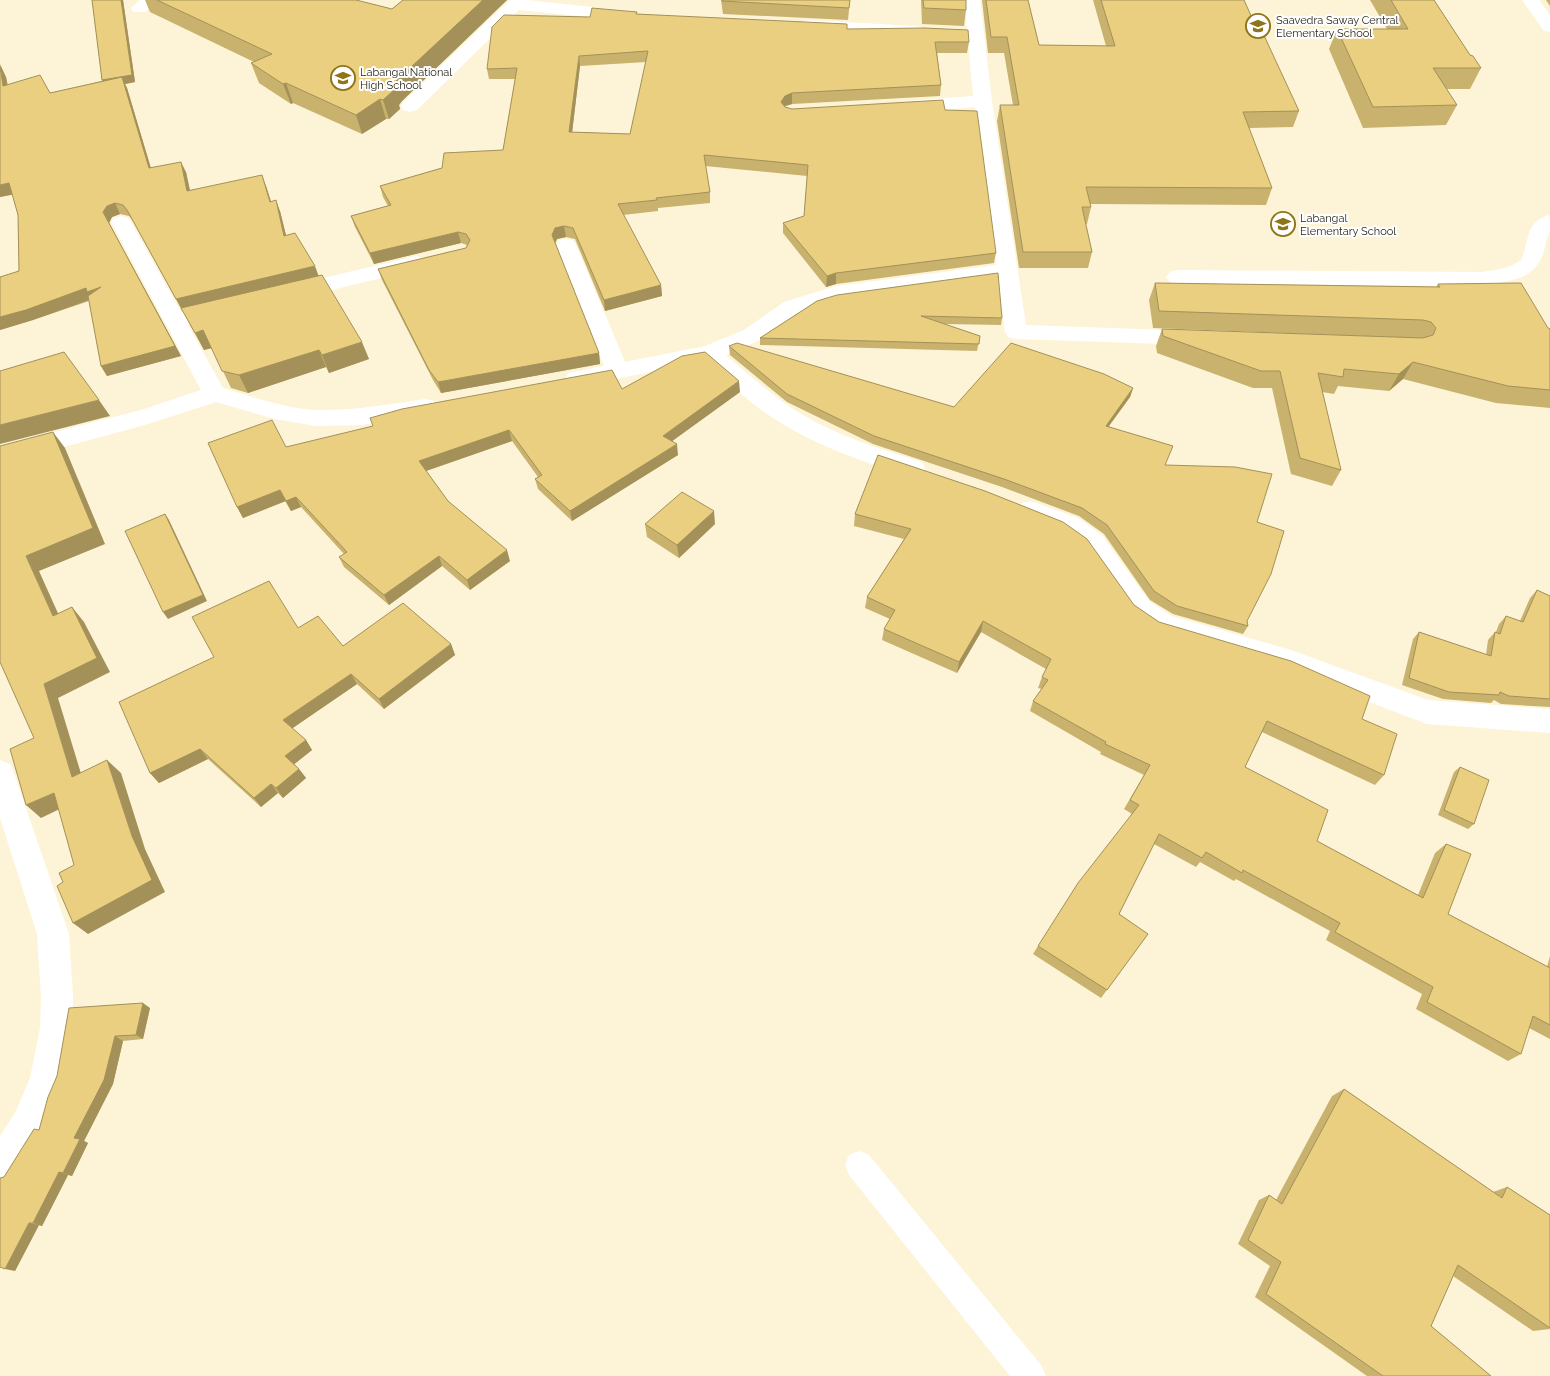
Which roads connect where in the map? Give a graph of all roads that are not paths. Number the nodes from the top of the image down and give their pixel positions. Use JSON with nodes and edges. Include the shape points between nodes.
{"nodes":[{"id":1,"x":972,"y":0,"type":"edge"},
{"id":2,"x":1530,"y":0,"type":"edge"},
{"id":3,"x":518,"y":3,"type":"edge"},
{"id":4,"x":642,"y":17,"type":"edge"},
{"id":5,"x":794,"y":24,"type":"edge"},
{"id":6,"x":1550,"y":27,"type":"edge"},
{"id":7,"x":928,"y":31,"type":"edge"},
{"id":8,"x":983,"y":101,"type":"junction"},
{"id":9,"x":410,"y":106,"type":"dead end"},
{"id":10,"x":892,"y":107,"type":"edge"},
{"id":11,"x":1550,"y":221,"type":"edge"},
{"id":12,"x":121,"y":222,"type":"dead end"},
{"id":13,"x":566,"y":245,"type":"dead end"},
{"id":14,"x":432,"y":259,"type":"edge"},
{"id":15,"x":1008,"y":270,"type":"junction"},
{"id":16,"x":1177,"y":277,"type":"dead end"},
{"id":17,"x":270,"y":298,"type":"edge"},
{"id":18,"x":241,"y":305,"type":"edge"},
{"id":19,"x":174,"y":321,"type":"junction"},
{"id":20,"x":1214,"y":339,"type":"edge"},
{"id":21,"x":710,"y":353,"type":"junction"},
{"id":22,"x":617,"y":371,"type":"junction"},
{"id":23,"x":559,"y":382,"type":"edge"},
{"id":24,"x":215,"y":394,"type":"junction"},
{"id":25,"x":444,"y":404,"type":"edge"},
{"id":26,"x":0,"y":455,"type":"edge"},
{"id":27,"x":936,"y":476,"type":"edge"},
{"id":28,"x":1009,"y":502,"type":"edge"},
{"id":29,"x":1550,"y":721,"type":"edge"},
{"id":30,"x":0,"y":773,"type":"edge"},
{"id":31,"x":859,"y":1165,"type":"dead end"},
{"id":32,"x":0,"y":1167,"type":"edge"},
{"id":33,"x":1030,"y":1376,"type":"edge"}],
"edges":[{"from":1,"to":8,"type":"street","via":[[966,34]]},
{"from":2,"to":6,"type":"street"},
{"from":3,"to":4,"type":"street"},
{"from":3,"to":9,"type":"street"},
{"from":5,"to":7,"type":"street"},
{"from":8,"to":10,"type":"street"},
{"from":8,"to":15,"type":"street"},
{"from":11,"to":16,"type":"street","via":[[1539,231],[1532,259],[1523,268],[1495,277]]},
{"from":12,"to":19,"type":"street"},
{"from":13,"to":22,"type":"street"},
{"from":14,"to":17,"type":"street"},
{"from":15,"to":20,"type":"street","via":[[1016,332]]},
{"from":15,"to":21,"type":"street","via":[[836,293],[810,300],[792,307],[752,335]]},
{"from":18,"to":19,"type":"street"},
{"from":19,"to":24,"type":"street"},
{"from":21,"to":22,"type":"street"},
{"from":21,"to":27,"type":"street","via":[[778,410],[821,434]]},
{"from":22,"to":23,"type":"street"},
{"from":24,"to":25,"type":"street","via":[[275,411],[316,418],[361,417]]},
{"from":24,"to":26,"type":"street","via":[[145,417]]},
{"from":28,"to":29,"type":"street","via":[[1081,532],[1093,542],[1140,608],[1164,624],[1288,660],[1427,712]]},
{"from":30,"to":32,"type":"street","via":[[53,934],[57,996],[56,1028],[47,1080],[27,1125]]},
{"from":31,"to":33,"type":"lane"}]}
